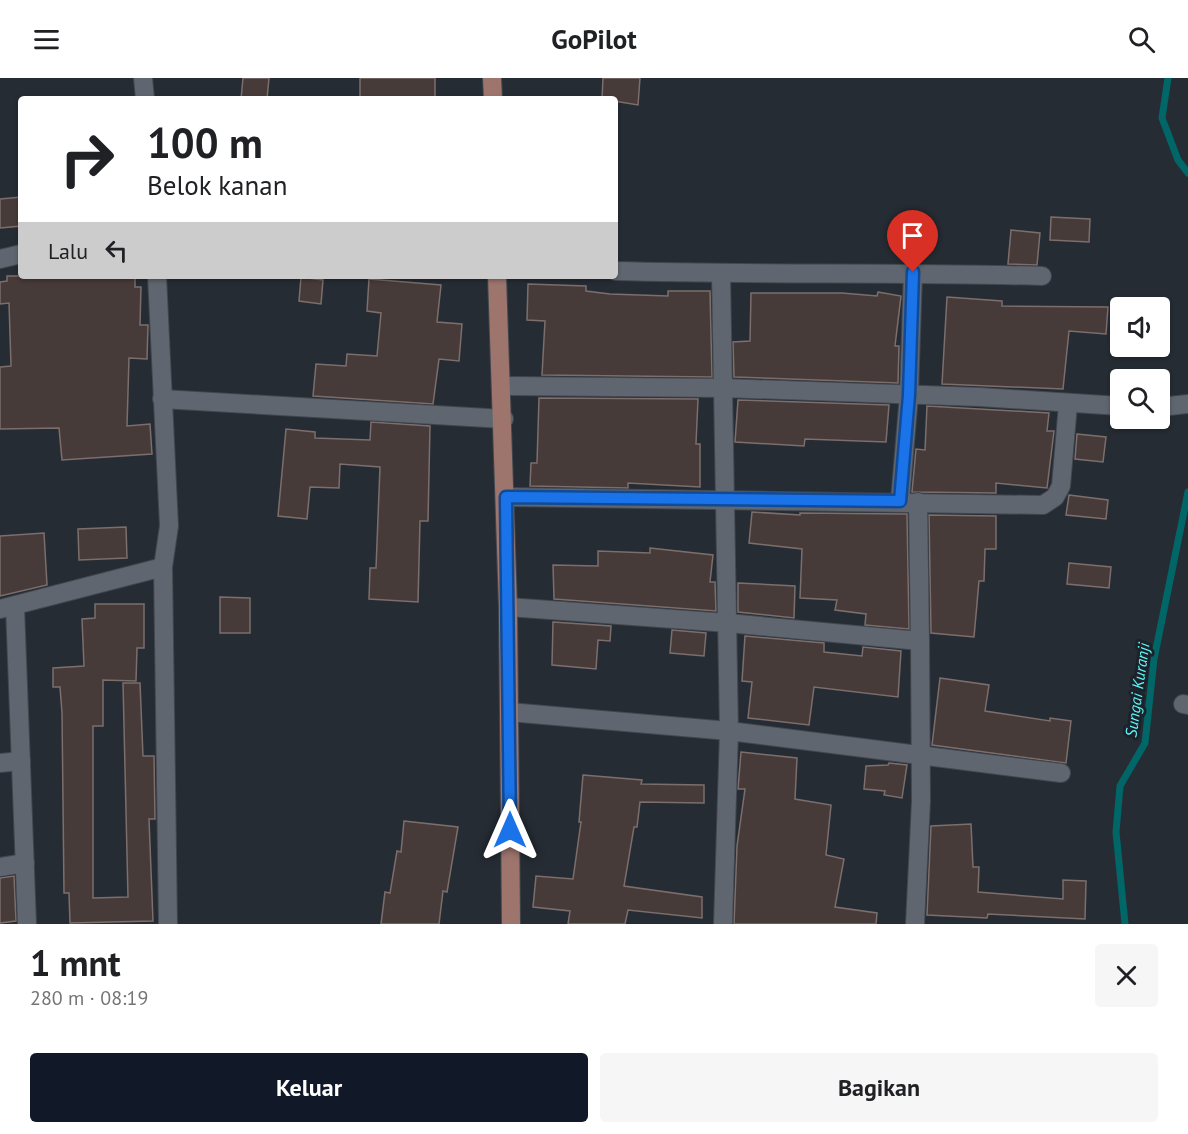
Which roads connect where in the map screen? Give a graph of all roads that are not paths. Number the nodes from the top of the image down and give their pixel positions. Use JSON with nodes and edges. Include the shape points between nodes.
{"nodes":[{"id":1,"x":143,"y":78,"type":"edge"},
{"id":2,"x":492,"y":78,"type":"edge"},
{"id":3,"x":145,"y":96,"type":"edge"},
{"id":4,"x":493,"y":96,"type":"edge"},
{"id":5,"x":18,"y":255,"type":"edge"},
{"id":6,"x":0,"y":259,"type":"edge"},
{"id":7,"x":618,"y":271,"type":"edge"},
{"id":8,"x":913,"y":272,"type":"junction"},
{"id":9,"x":721,"y":274,"type":"junction"},
{"id":10,"x":1042,"y":276,"type":"dead end"},
{"id":11,"x":157,"y":279,"type":"edge"},
{"id":12,"x":496,"y":279,"type":"edge"},
{"id":13,"x":502,"y":386,"type":"junction"},
{"id":14,"x":723,"y":388,"type":"junction"},
{"id":15,"x":909,"y":395,"type":"junction"},
{"id":16,"x":162,"y":399,"type":"junction"},
{"id":17,"x":1068,"y":404,"type":"junction"},
{"id":18,"x":1110,"y":406,"type":"edge"},
{"id":19,"x":504,"y":419,"type":"junction"},
{"id":20,"x":506,"y":497,"type":"junction"},
{"id":21,"x":723,"y":500,"type":"junction"},
{"id":22,"x":909,"y":501,"type":"junction"},
{"id":23,"x":163,"y":567,"type":"junction"},
{"id":24,"x":508,"y":607,"type":"junction"},
{"id":25,"x":8,"y":608,"type":"edge"},
{"id":26,"x":728,"y":622,"type":"junction"},
{"id":27,"x":920,"y":641,"type":"junction"},
{"id":28,"x":509,"y":712,"type":"junction"},
{"id":29,"x":729,"y":731,"type":"junction"},
{"id":30,"x":919,"y":757,"type":"junction"},
{"id":31,"x":21,"y":760,"type":"junction"},
{"id":32,"x":0,"y":764,"type":"edge"},
{"id":33,"x":1061,"y":773,"type":"dead end"},
{"id":34,"x":25,"y":863,"type":"junction"},
{"id":35,"x":0,"y":867,"type":"edge"},
{"id":36,"x":27,"y":924,"type":"edge"},
{"id":37,"x":168,"y":924,"type":"edge"},
{"id":38,"x":511,"y":924,"type":"edge"},
{"id":39,"x":723,"y":924,"type":"edge"},
{"id":40,"x":915,"y":924,"type":"edge"}],
"edges":[{"from":1,"to":3,"type":"street"},
{"from":2,"to":4,"type":"main road"},
{"from":5,"to":6,"type":"street"},
{"from":7,"to":9,"type":"street"},
{"from":8,"to":9,"type":"street"},
{"from":8,"to":10,"type":"street"},
{"from":8,"to":15,"type":"street"},
{"from":9,"to":14,"type":"street"},
{"from":11,"to":16,"type":"street"},
{"from":12,"to":13,"type":"main road"},
{"from":13,"to":14,"type":"street"},
{"from":13,"to":19,"type":"main road"},
{"from":14,"to":15,"type":"street"},
{"from":14,"to":21,"type":"street"},
{"from":15,"to":17,"type":"street"},
{"from":15,"to":22,"type":"street"},
{"from":16,"to":19,"type":"street"},
{"from":16,"to":23,"type":"street","via":[[169,526]]},
{"from":17,"to":18,"type":"street"},
{"from":17,"to":22,"type":"street","via":[[1061,486],[1055,497],[1043,505]]},
{"from":19,"to":20,"type":"main road"},
{"from":20,"to":21,"type":"street"},
{"from":20,"to":24,"type":"main road"},
{"from":21,"to":22,"type":"street"},
{"from":21,"to":26,"type":"street"},
{"from":22,"to":27,"type":"street"},
{"from":23,"to":25,"type":"street"},
{"from":23,"to":37,"type":"street"},
{"from":24,"to":26,"type":"street"},
{"from":24,"to":28,"type":"main road"},
{"from":25,"to":31,"type":"street"},
{"from":26,"to":27,"type":"street"},
{"from":26,"to":29,"type":"street"},
{"from":27,"to":30,"type":"street"},
{"from":28,"to":29,"type":"street"},
{"from":28,"to":38,"type":"main road"},
{"from":29,"to":30,"type":"street"},
{"from":29,"to":39,"type":"street"},
{"from":30,"to":33,"type":"street"},
{"from":30,"to":40,"type":"street","via":[[921,801]]},
{"from":31,"to":32,"type":"street"},
{"from":31,"to":34,"type":"street"},
{"from":34,"to":35,"type":"street"},
{"from":34,"to":36,"type":"street"}]}
